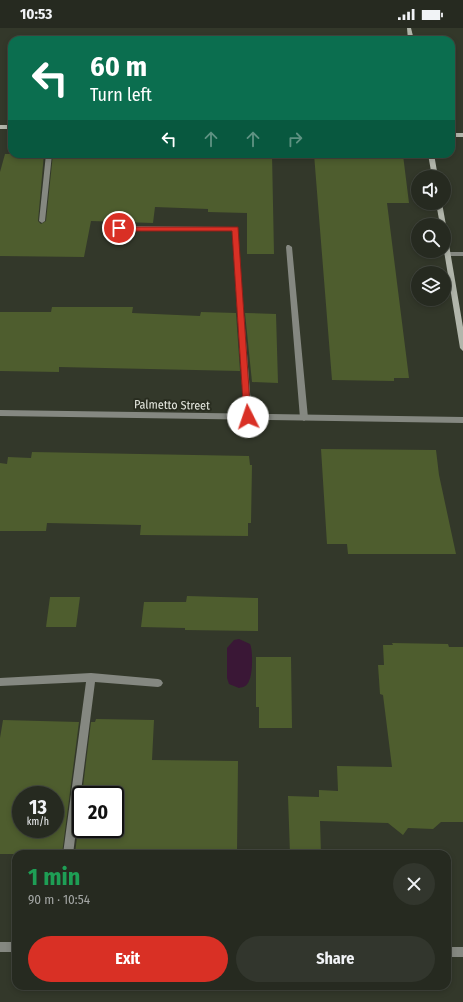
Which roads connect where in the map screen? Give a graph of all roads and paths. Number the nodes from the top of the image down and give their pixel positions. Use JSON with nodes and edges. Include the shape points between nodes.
{"nodes":[{"id":1,"x":49,"y":158,"type":"edge"},
{"id":2,"x":432,"y":158,"type":"edge"},
{"id":3,"x":434,"y":170,"type":"edge"},
{"id":4,"x":42,"y":221,"type":"dead end"},
{"id":5,"x":119,"y":228,"type":"dead end"},
{"id":6,"x":289,"y":247,"type":"dead end"},
{"id":7,"x":451,"y":254,"type":"edge"},
{"id":8,"x":463,"y":254,"type":"edge"},
{"id":9,"x":449,"y":258,"type":"edge"},
{"id":10,"x":463,"y":348,"type":"edge"},
{"id":11,"x":0,"y":413,"type":"edge"},
{"id":12,"x":248,"y":417,"type":"junction"},
{"id":13,"x":304,"y":418,"type":"junction"},
{"id":14,"x":463,"y":420,"type":"edge"},
{"id":15,"x":91,"y":677,"type":"junction"},
{"id":16,"x":0,"y":682,"type":"edge"},
{"id":17,"x":158,"y":684,"type":"dead end"},
{"id":18,"x":69,"y":850,"type":"edge"},
{"id":19,"x":0,"y":947,"type":"edge"},
{"id":20,"x":12,"y":947,"type":"edge"},
{"id":21,"x":451,"y":952,"type":"edge"},
{"id":22,"x":463,"y":952,"type":"edge"}],
"edges":[{"from":1,"to":4,"type":"street"},
{"from":2,"to":3,"type":"main road"},
{"from":5,"to":12,"type":"street","via":[[235,228]]},
{"from":6,"to":13,"type":"street"},
{"from":7,"to":8,"type":"street"},
{"from":9,"to":10,"type":"main road"},
{"from":11,"to":12,"type":"street","name":"Palmetto Street"},
{"from":12,"to":13,"type":"street","name":"Palmetto Street"},
{"from":13,"to":14,"type":"street","name":"Palmetto Street"},
{"from":15,"to":16,"type":"street"},
{"from":15,"to":17,"type":"street"},
{"from":15,"to":18,"type":"street"},
{"from":19,"to":20,"type":"street"},
{"from":21,"to":22,"type":"street"}]}
